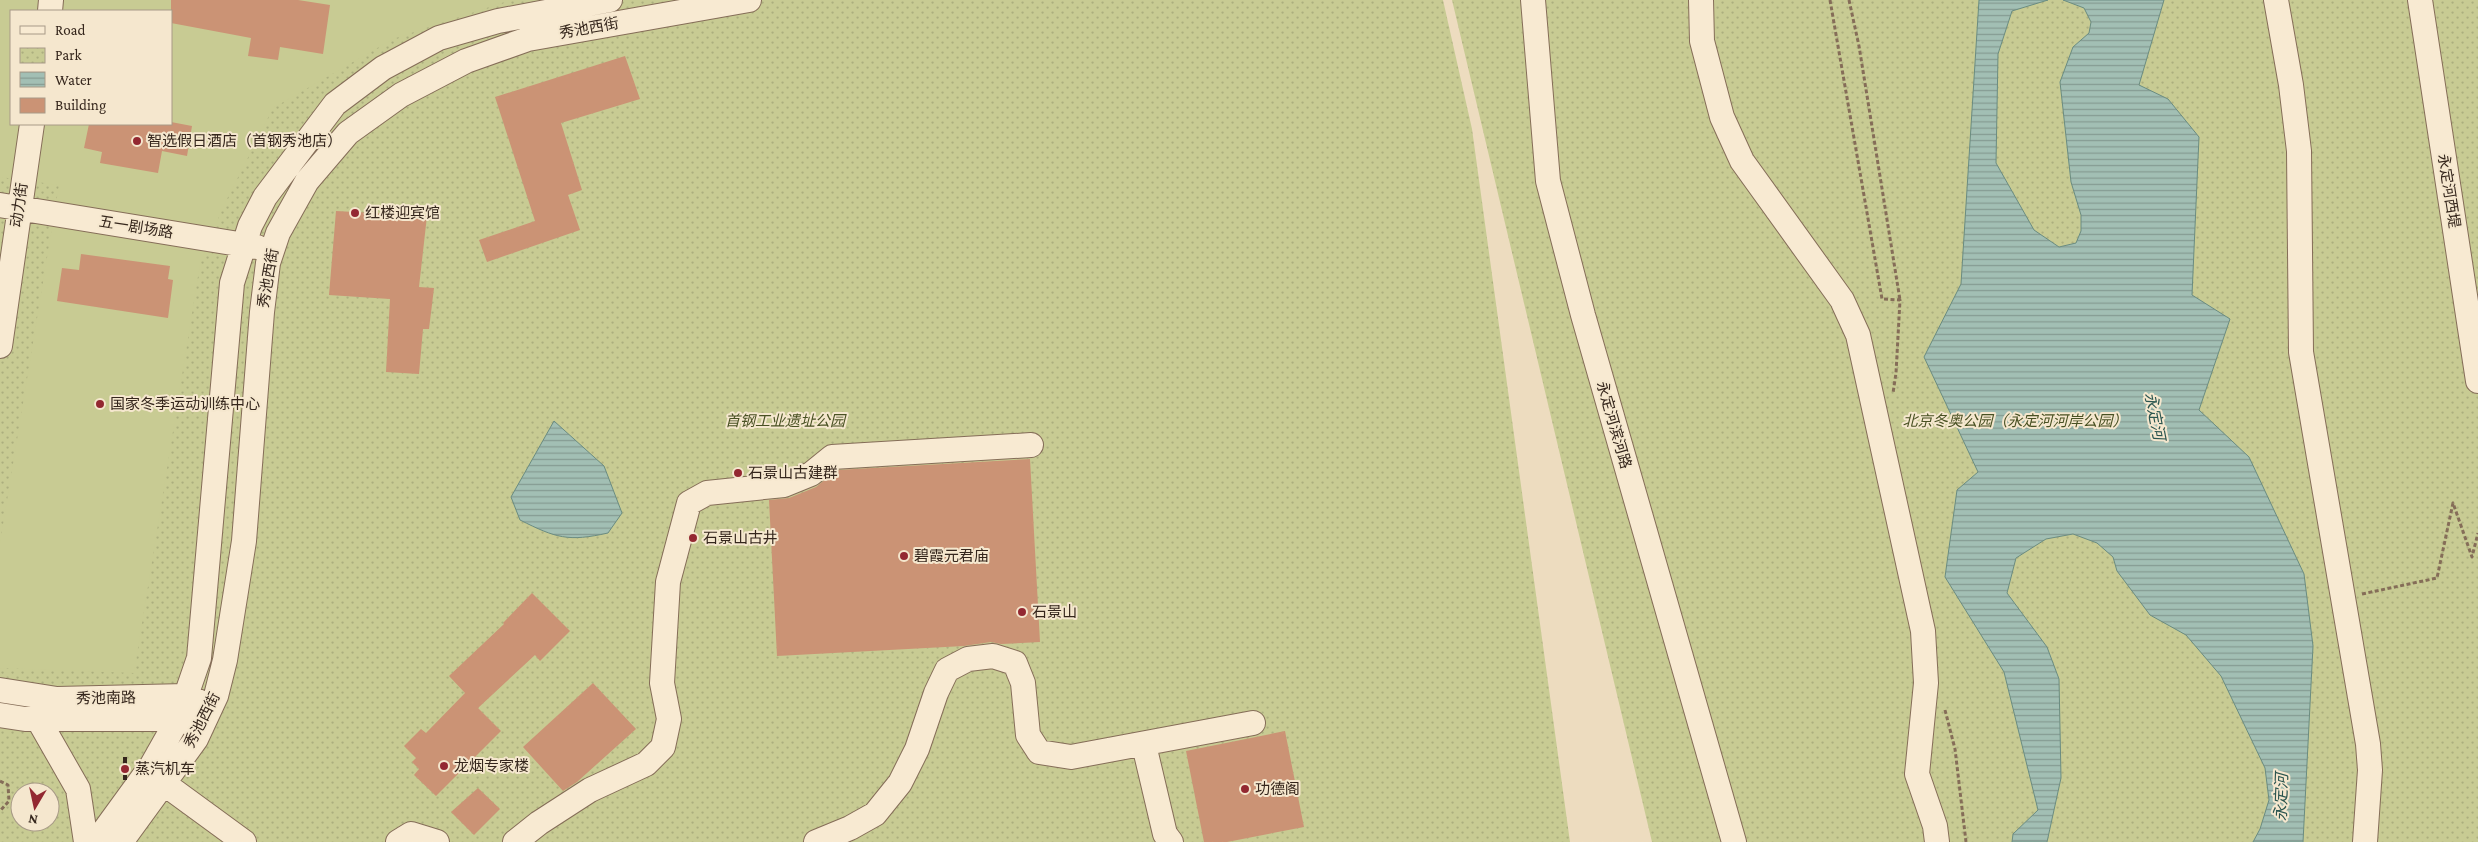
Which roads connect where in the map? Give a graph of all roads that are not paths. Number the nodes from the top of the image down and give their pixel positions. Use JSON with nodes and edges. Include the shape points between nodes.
{"nodes":[{"id":1,"x":604,"y":0,"type":"edge"},
{"id":2,"x":749,"y":0,"type":"edge"},
{"id":3,"x":1533,"y":0,"type":"edge"},
{"id":4,"x":1701,"y":0,"type":"edge"},
{"id":5,"x":2276,"y":0,"type":"edge"},
{"id":6,"x":2420,"y":0,"type":"edge"},
{"id":7,"x":608,"y":25,"type":"junction"},
{"id":8,"x":32,"y":125,"type":"edge"},
{"id":9,"x":9,"y":207,"type":"edge"},
{"id":10,"x":243,"y":244,"type":"junction"},
{"id":11,"x":272,"y":250,"type":"junction"},
{"id":12,"x":0,"y":346,"type":"edge"},
{"id":13,"x":2478,"y":381,"type":"edge"},
{"id":14,"x":1032,"y":446,"type":"dead end"},
{"id":15,"x":0,"y":690,"type":"edge"},
{"id":16,"x":186,"y":696,"type":"junction"},
{"id":17,"x":0,"y":715,"type":"edge"},
{"id":18,"x":206,"y":717,"type":"junction"},
{"id":19,"x":38,"y":719,"type":"junction"},
{"id":20,"x":178,"y":719,"type":"junction"},
{"id":21,"x":1253,"y":724,"type":"dead end"},
{"id":22,"x":1144,"y":745,"type":"junction"},
{"id":23,"x":155,"y":777,"type":"junction"},
{"id":24,"x":86,"y":842,"type":"edge"},
{"id":25,"x":96,"y":842,"type":"edge"},
{"id":26,"x":121,"y":842,"type":"edge"},
{"id":27,"x":244,"y":842,"type":"edge"},
{"id":28,"x":398,"y":842,"type":"edge"},
{"id":29,"x":437,"y":842,"type":"edge"},
{"id":30,"x":515,"y":842,"type":"edge"},
{"id":31,"x":816,"y":842,"type":"edge"},
{"id":32,"x":1171,"y":842,"type":"edge"},
{"id":33,"x":1734,"y":842,"type":"edge"},
{"id":34,"x":1937,"y":842,"type":"edge"},
{"id":35,"x":2365,"y":842,"type":"edge"}],
"edges":[{"from":1,"to":7,"type":"street"},
{"from":1,"to":10,"type":"street","name":"秀池西街","via":[[498,21],[440,38],[383,68],[335,104],[265,197]]},
{"from":2,"to":7,"type":"street","name":"秀池西街"},
{"from":3,"to":33,"type":"street","name":"永定河滨河路","via":[[1548,181],[1583,315]]},
{"from":4,"to":34,"type":"street","via":[[1702,41],[1722,117],[1742,161],[1842,300],[1858,335],[1923,631],[1926,683],[1917,774],[1935,826]]},
{"from":5,"to":35,"type":"street","via":[[2299,150],[2301,352],[2368,744],[2370,770]]},
{"from":6,"to":13,"type":"street","name":"永定河西堤"},
{"from":7,"to":11,"type":"street","name":"秀池西街","via":[[528,39],[466,61],[401,95],[348,133],[307,181]]},
{"from":8,"to":9,"type":"street","name":"动力街"},
{"from":9,"to":10,"type":"street","name":"五一剧场路"},
{"from":9,"to":12,"type":"street","name":"动力街"},
{"from":10,"to":11,"type":"street","name":"五一剧场路"},
{"from":10,"to":16,"type":"street","name":"秀池西街","via":[[232,283],[225,344],[199,658]]},
{"from":11,"to":18,"type":"street","name":"秀池西街","via":[[262,312],[244,541],[225,660]]},
{"from":14,"to":30,"type":"street","via":[[832,457],[811,474],[784,485],[707,493],[690,503],[668,582],[662,683],[669,719],[663,747],[646,764],[590,790],[539,822]]},
{"from":15,"to":16,"type":"street","name":"秀池南路","via":[[57,698]]},
{"from":16,"to":18,"type":"street","name":"秀池南路"},
{"from":16,"to":20,"type":"street","name":"秀池西街"},
{"from":17,"to":19,"type":"street","name":"秀池南路"},
{"from":18,"to":20,"type":"street","name":"秀池南路"},
{"from":18,"to":23,"type":"street","name":"秀池西街","via":[[196,739]]},
{"from":19,"to":20,"type":"street","name":"秀池南路"},
{"from":19,"to":24,"type":"street","via":[[78,789]]},
{"from":20,"to":23,"type":"street","name":"秀池西街"},
{"from":21,"to":22,"type":"street"},
{"from":22,"to":31,"type":"street","via":[[1071,757],[1039,752],[1028,736],[1023,683],[1015,663],[993,656],[968,659],[947,670],[917,749],[900,783],[882,806],[875,814],[850,828]]},
{"from":22,"to":32,"type":"street","via":[[1165,834]]},
{"from":23,"to":25,"type":"street","name":"秀池西街"},
{"from":23,"to":26,"type":"street","name":"秀池西街"},
{"from":23,"to":27,"type":"street"},
{"from":28,"to":29,"type":"street","via":[[411,834]]}]}
